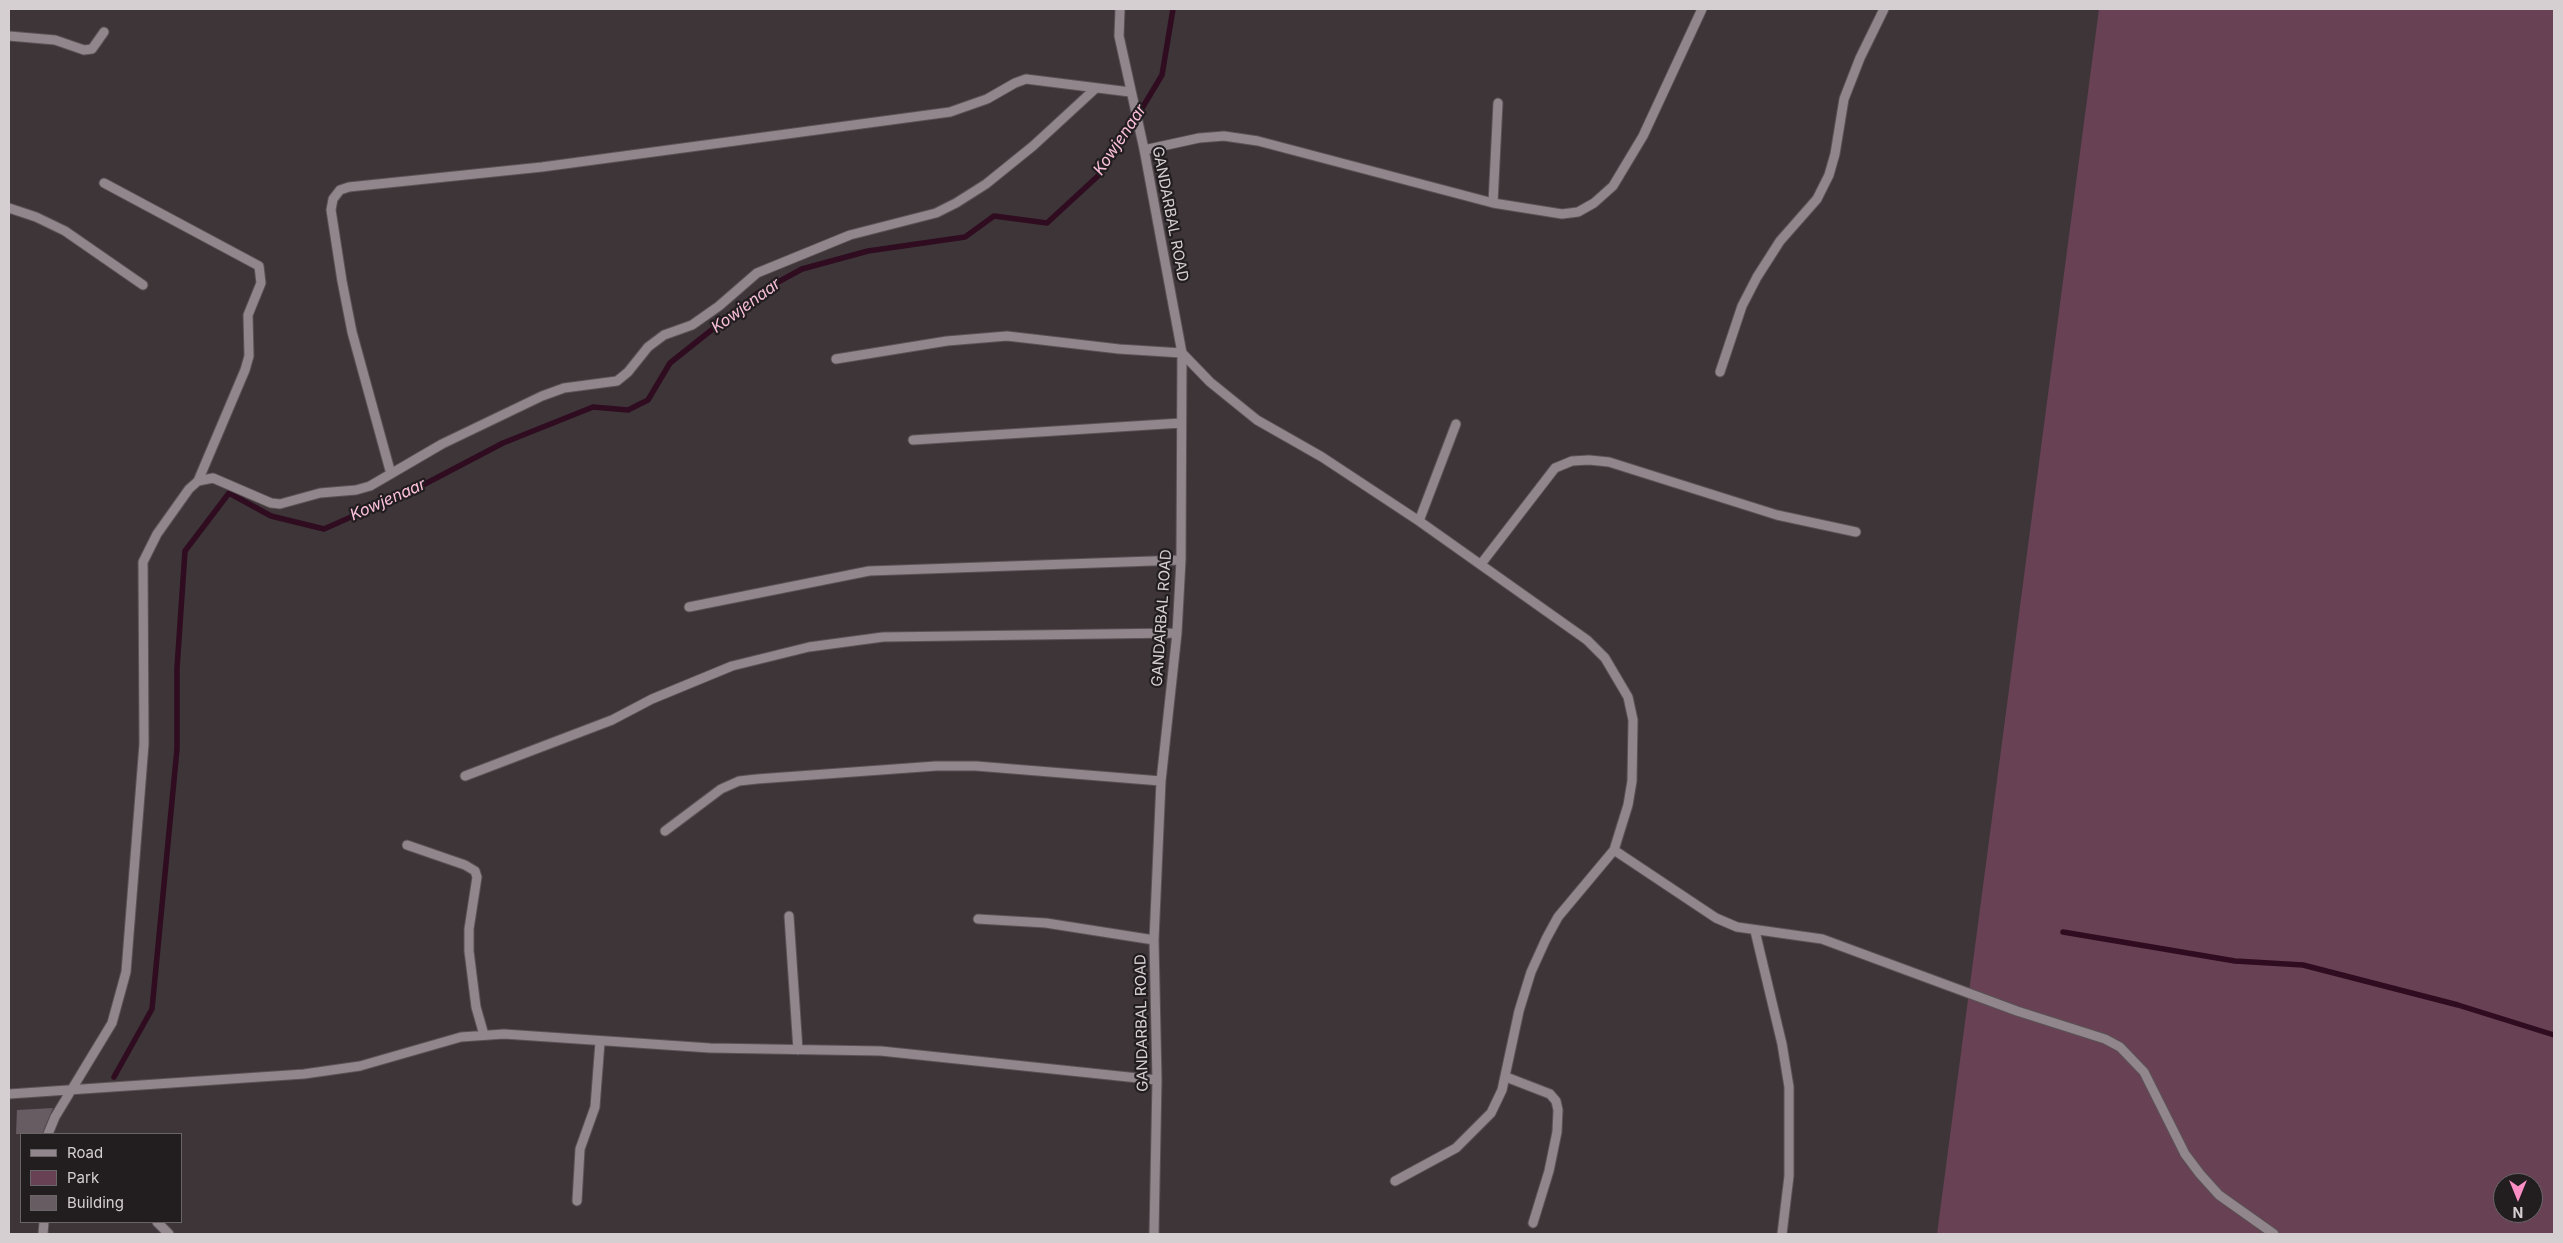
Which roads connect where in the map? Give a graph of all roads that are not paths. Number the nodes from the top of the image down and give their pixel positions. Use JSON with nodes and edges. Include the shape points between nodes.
{"nodes":[{"id":1,"x":1120,"y":9,"type":"edge"},
{"id":2,"x":1702,"y":9,"type":"edge"},
{"id":3,"x":1884,"y":9,"type":"edge"},
{"id":4,"x":104,"y":32,"type":"dead end"},
{"id":5,"x":9,"y":36,"type":"edge"},
{"id":6,"x":1096,"y":88,"type":"junction"},
{"id":7,"x":1130,"y":93,"type":"junction"},
{"id":8,"x":1498,"y":103,"type":"dead end"},
{"id":9,"x":1144,"y":150,"type":"junction"},
{"id":10,"x":104,"y":183,"type":"dead end"},
{"id":11,"x":1493,"y":203,"type":"junction"},
{"id":12,"x":9,"y":208,"type":"edge"},
{"id":13,"x":143,"y":285,"type":"dead end"},
{"id":14,"x":1182,"y":353,"type":"junction"},
{"id":15,"x":836,"y":359,"type":"dead end"},
{"id":16,"x":1720,"y":372,"type":"dead end"},
{"id":17,"x":1181,"y":423,"type":"junction"},
{"id":18,"x":1456,"y":424,"type":"dead end"},
{"id":19,"x":913,"y":440,"type":"dead end"},
{"id":20,"x":391,"y":474,"type":"junction"},
{"id":21,"x":198,"y":481,"type":"junction"},
{"id":22,"x":1419,"y":521,"type":"junction"},
{"id":23,"x":1856,"y":532,"type":"dead end"},
{"id":24,"x":1180,"y":560,"type":"junction"},
{"id":25,"x":1481,"y":564,"type":"junction"},
{"id":26,"x":689,"y":606,"type":"dead end"},
{"id":27,"x":1176,"y":633,"type":"junction"},
{"id":28,"x":466,"y":776,"type":"dead end"},
{"id":29,"x":1161,"y":781,"type":"junction"},
{"id":30,"x":665,"y":831,"type":"dead end"},
{"id":31,"x":407,"y":845,"type":"dead end"},
{"id":32,"x":1614,"y":850,"type":"junction"},
{"id":33,"x":789,"y":916,"type":"dead end"},
{"id":34,"x":978,"y":919,"type":"dead end"},
{"id":35,"x":1755,"y":931,"type":"junction"},
{"id":36,"x":1154,"y":940,"type":"junction"},
{"id":37,"x":484,"y":1035,"type":"junction"},
{"id":38,"x":600,"y":1042,"type":"junction"},
{"id":39,"x":798,"y":1050,"type":"junction"},
{"id":40,"x":1506,"y":1077,"type":"junction"},
{"id":41,"x":1157,"y":1080,"type":"junction"},
{"id":42,"x":72,"y":1089,"type":"junction"},
{"id":43,"x":9,"y":1094,"type":"edge"},
{"id":44,"x":48,"y":1133,"type":"edge"},
{"id":45,"x":1395,"y":1181,"type":"dead end"},
{"id":46,"x":578,"y":1201,"type":"dead end"},
{"id":47,"x":159,"y":1223,"type":"edge"},
{"id":48,"x":1533,"y":1223,"type":"dead end"},
{"id":49,"x":170,"y":1234,"type":"edge"},
{"id":50,"x":1154,"y":1234,"type":"edge"},
{"id":51,"x":1782,"y":1234,"type":"edge"},
{"id":52,"x":2274,"y":1234,"type":"edge"}],
"edges":[{"from":1,"to":7,"type":"street","name":"GANDARBAL ROAD","via":[[1119,36]]},
{"from":2,"to":11,"type":"street","via":[[1643,136],[1613,186],[1578,212],[1562,214]]},
{"from":3,"to":16,"type":"street","via":[[1844,99],[1829,175],[1817,199],[1780,241],[1756,277],[1742,306]]},
{"from":4,"to":5,"type":"street","via":[[92,49],[84,50],[55,40]]},
{"from":6,"to":7,"type":"street"},
{"from":6,"to":20,"type":"street","via":[[1033,146],[986,184],[956,203],[936,213],[850,235],[757,274],[692,325],[664,335],[648,347],[617,381],[564,388],[542,396],[442,444]]},
{"from":6,"to":20,"type":"street","via":[[1026,79],[987,99],[950,112],[542,167],[340,190],[333,199],[331,210],[342,281],[352,332]]},
{"from":7,"to":9,"type":"street","name":"GANDARBAL ROAD"},
{"from":8,"to":11,"type":"street"},
{"from":9,"to":11,"type":"street","via":[[1224,136],[1258,141]]},
{"from":9,"to":14,"type":"street","name":"GANDARBAL ROAD"},
{"from":10,"to":21,"type":"street","via":[[258,266],[261,283],[248,315],[249,356]]},
{"from":12,"to":13,"type":"street","via":[[65,231]]},
{"from":14,"to":15,"type":"street","via":[[1007,336],[947,341]]},
{"from":14,"to":17,"type":"street","name":"GANDARBAL ROAD"},
{"from":14,"to":22,"type":"street","via":[[1210,382],[1258,420],[1322,457]]},
{"from":17,"to":19,"type":"street"},
{"from":17,"to":24,"type":"street","name":"GANDARBAL ROAD"},
{"from":18,"to":22,"type":"street"},
{"from":20,"to":21,"type":"street","via":[[356,490],[320,493],[280,504],[213,478]]},
{"from":21,"to":42,"type":"street","via":[[157,534],[143,562],[144,744],[130,949],[112,1023]]},
{"from":22,"to":25,"type":"street"},
{"from":23,"to":25,"type":"street","via":[[1778,515],[1609,462],[1572,461],[1555,468]]},
{"from":24,"to":26,"type":"street","via":[[869,571]]},
{"from":24,"to":27,"type":"street","name":"GANDARBAL ROAD"},
{"from":25,"to":32,"type":"street","via":[[1587,640],[1605,658],[1628,697],[1633,720],[1632,781]]},
{"from":27,"to":28,"type":"street","via":[[883,637],[809,647],[732,666],[652,699],[612,720]]},
{"from":27,"to":29,"type":"street","name":"GANDARBAL ROAD"},
{"from":29,"to":30,"type":"street","via":[[976,766],[757,779],[739,781],[721,789]]},
{"from":29,"to":36,"type":"street","name":"GANDARBAL ROAD"},
{"from":31,"to":37,"type":"street","via":[[465,865],[477,877],[470,951],[476,1007]]},
{"from":32,"to":35,"type":"street","via":[[1716,918]]},
{"from":32,"to":40,"type":"street","via":[[1558,917],[1546,939],[1521,1004]]},
{"from":33,"to":39,"type":"street"},
{"from":34,"to":36,"type":"street","via":[[1046,923]]},
{"from":35,"to":51,"type":"street","via":[[1789,1087],[1789,1176]]},
{"from":35,"to":52,"type":"street","via":[[1822,939],[2098,1036],[2120,1047],[2144,1072],[2185,1154],[2200,1174],[2219,1195]]},
{"from":36,"to":41,"type":"street","name":"GANDARBAL ROAD"},
{"from":37,"to":38,"type":"street"},
{"from":37,"to":42,"type":"street","via":[[461,1037],[360,1066],[330,1071]]},
{"from":38,"to":39,"type":"street"},
{"from":38,"to":46,"type":"street","via":[[595,1107],[580,1149]]},
{"from":39,"to":41,"type":"street","via":[[881,1051]]},
{"from":40,"to":45,"type":"street","via":[[1498,1100],[1482,1124],[1444,1157]]},
{"from":40,"to":48,"type":"street","via":[[1550,1094],[1558,1110],[1549,1171]]},
{"from":41,"to":50,"type":"street","name":"GANDARBAL ROAD"},
{"from":42,"to":43,"type":"street"},
{"from":42,"to":44,"type":"street"},
{"from":47,"to":49,"type":"street"}]}
